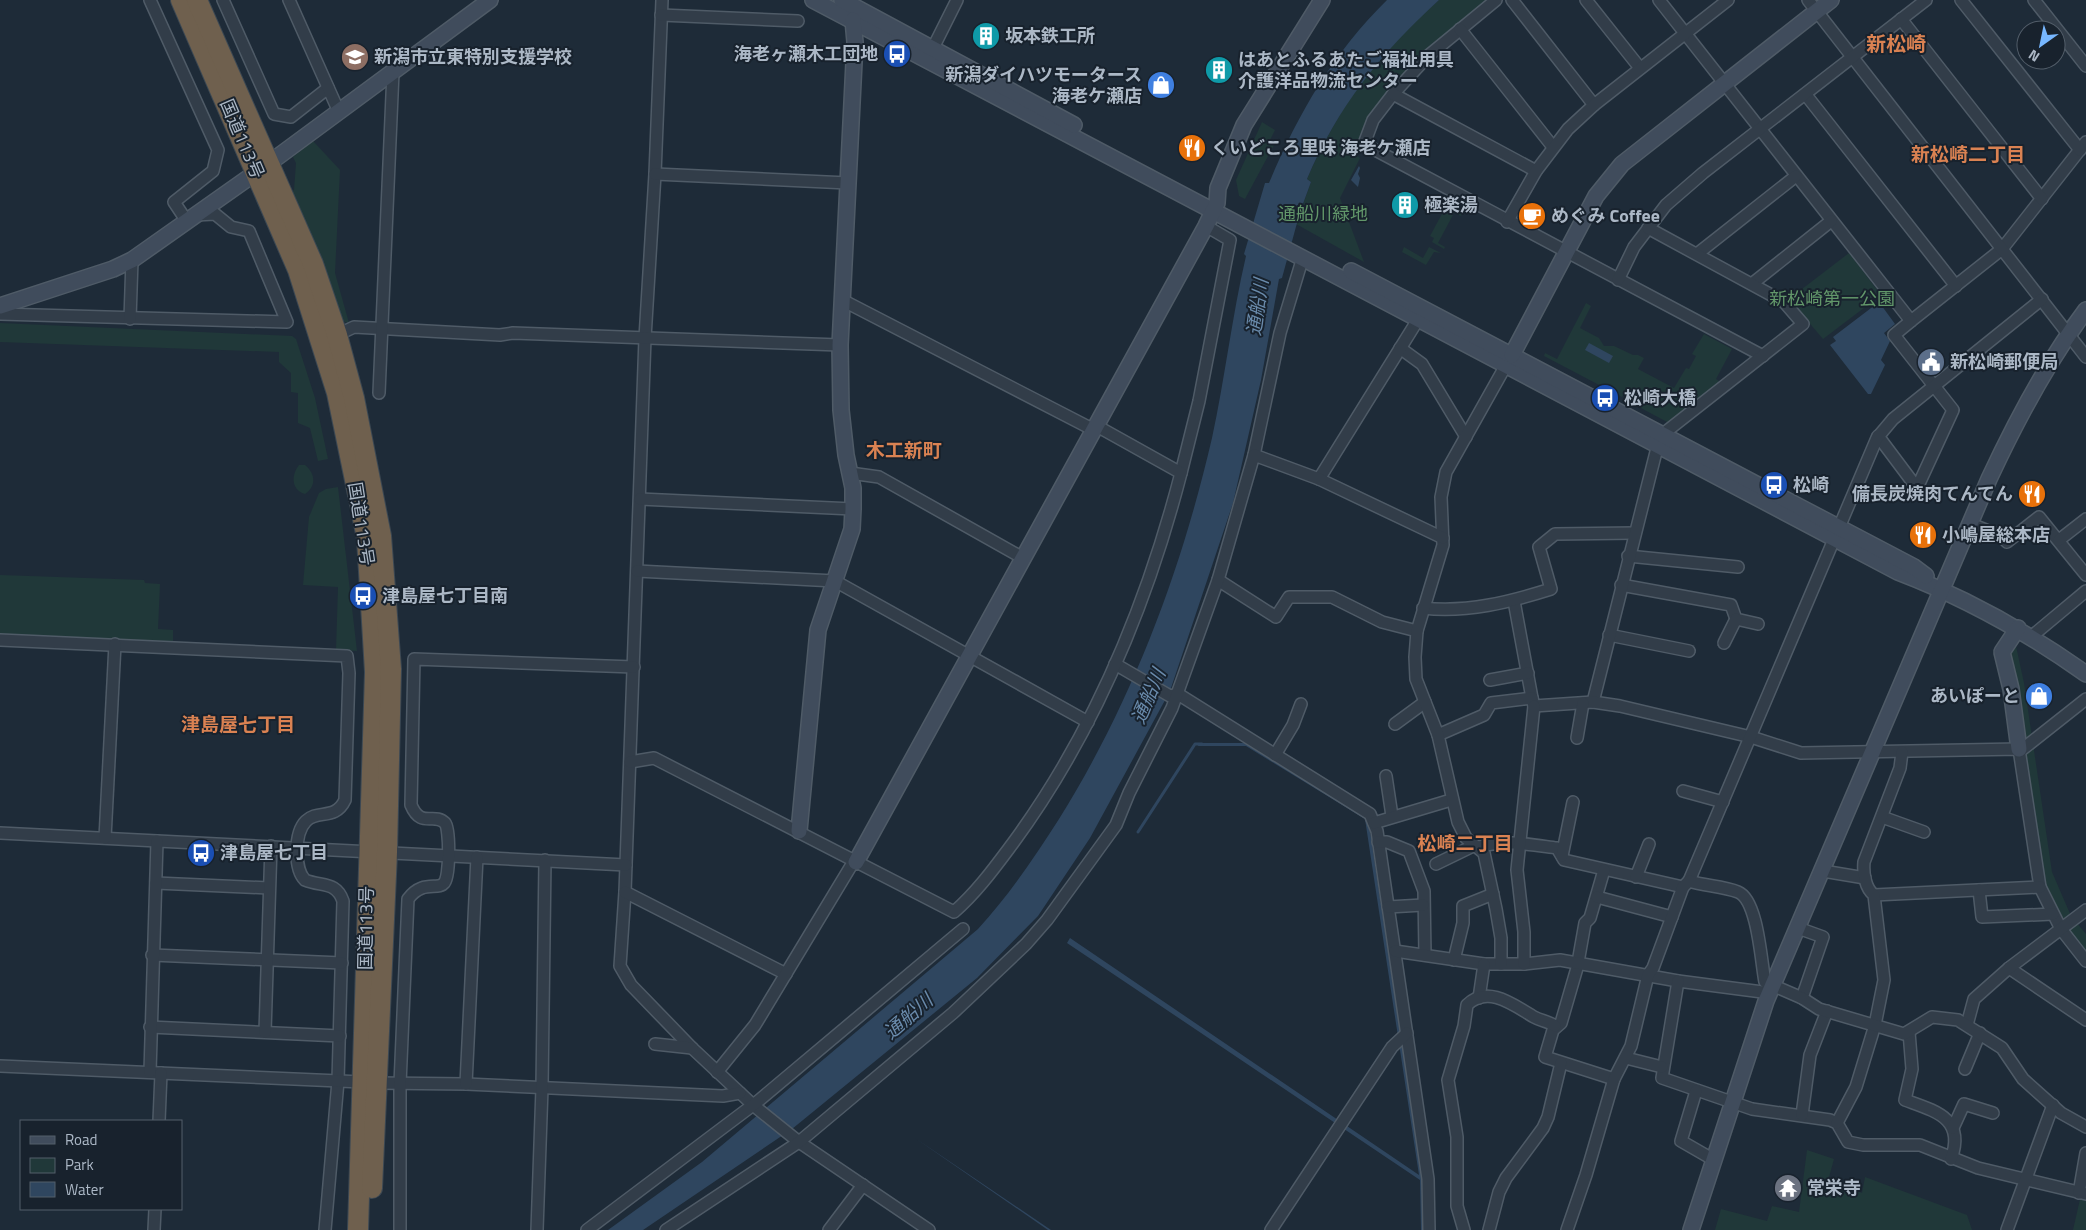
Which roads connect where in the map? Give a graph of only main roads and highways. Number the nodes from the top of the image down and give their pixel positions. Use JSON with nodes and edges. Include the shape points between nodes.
{"nodes":[{"id":1,"x":181,"y":0,"type":"edge"},
{"id":2,"x":197,"y":0,"type":"edge"},
{"id":3,"x":262,"y":168,"type":"junction"},
{"id":4,"x":374,"y":962,"type":"junction"},
{"id":5,"x":370,"y":1083,"type":"junction"},
{"id":6,"x":358,"y":1230,"type":"edge"},
{"id":7,"x":370,"y":1230,"type":"edge"}],
"edges":[{"from":1,"to":3,"type":"highway","name":"国道113号"},
{"from":2,"to":3,"type":"highway","name":"国道113号"},
{"from":3,"to":4,"type":"highway","name":"国道113号","via":[[337,393],[367,538],[375,672],[368,851]]},
{"from":3,"to":4,"type":"highway","name":"国道113号","via":[[312,264],[337,335],[354,398],[380,536],[390,669],[388,852]]},
{"from":4,"to":5,"type":"highway","name":"国道113号"},
{"from":5,"to":6,"type":"highway","name":"国道113号"},
{"from":5,"to":7,"type":"highway","name":"国道113号"}]}
